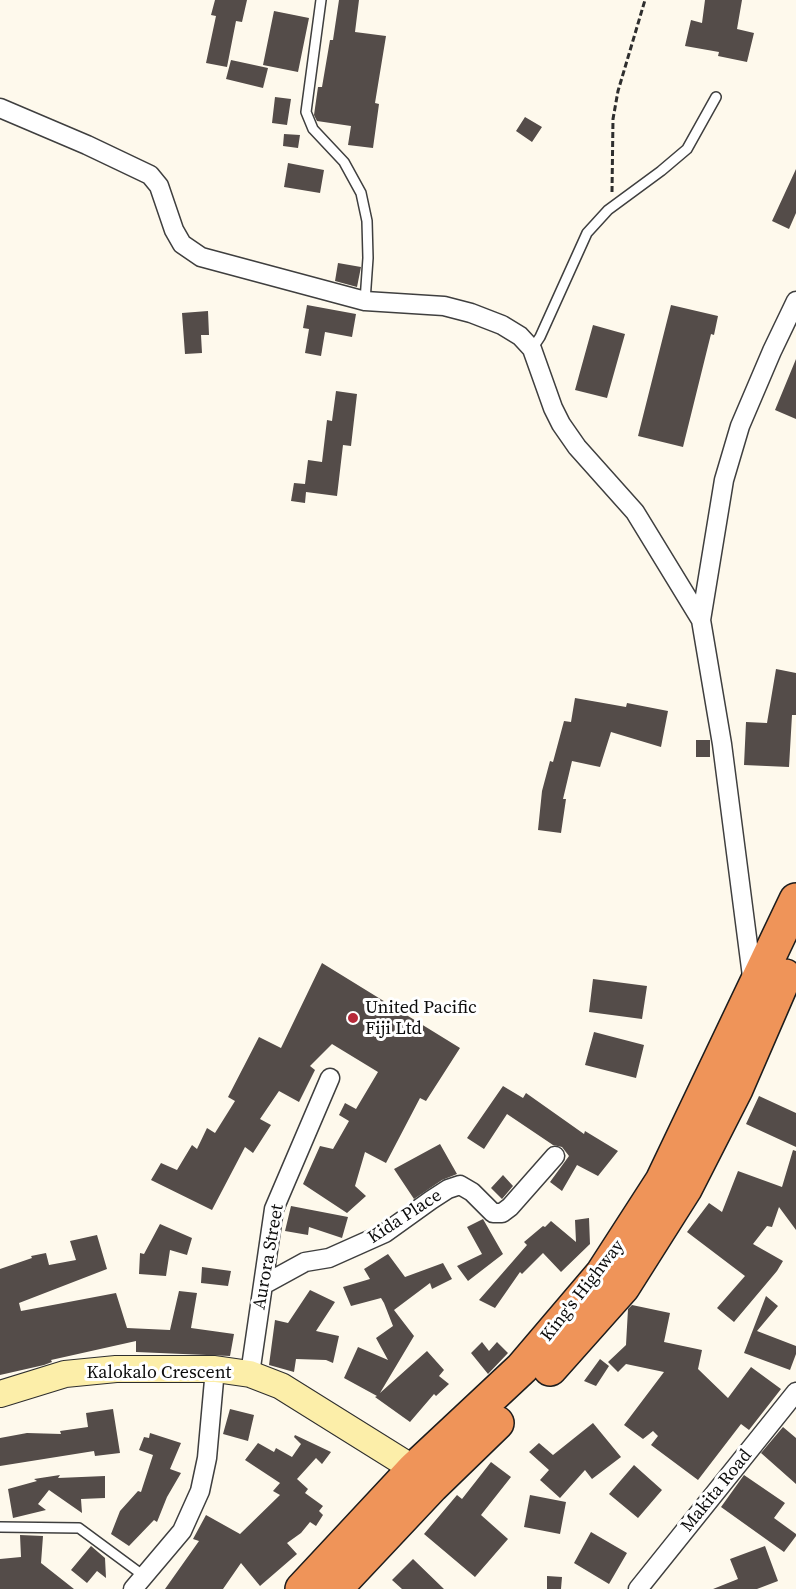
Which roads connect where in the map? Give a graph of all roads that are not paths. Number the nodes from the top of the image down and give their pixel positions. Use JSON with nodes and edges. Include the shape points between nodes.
{"nodes":[{"id":1,"x":321,"y":0,"type":"edge"},
{"id":2,"x":716,"y":97,"type":"dead end"},
{"id":3,"x":0,"y":108,"type":"edge"},
{"id":4,"x":365,"y":301,"type":"junction"},
{"id":5,"x":796,"y":301,"type":"edge"},
{"id":6,"x":532,"y":349,"type":"junction"},
{"id":7,"x":701,"y":620,"type":"junction"},
{"id":8,"x":796,"y":900,"type":"edge"},
{"id":9,"x":796,"y":950,"type":"edge"},
{"id":10,"x":753,"y":991,"type":"junction"},
{"id":11,"x":330,"y":1077,"type":"dead end"},
{"id":12,"x":555,"y":1156,"type":"dead end"},
{"id":13,"x":263,"y":1285,"type":"junction"},
{"id":14,"x":215,"y":1369,"type":"junction"},
{"id":15,"x":250,"y":1374,"type":"junction"},
{"id":16,"x":796,"y":1392,"type":"edge"},
{"id":17,"x":0,"y":1394,"type":"edge"},
{"id":18,"x":423,"y":1478,"type":"junction"},
{"id":19,"x":0,"y":1527,"type":"edge"},
{"id":20,"x":139,"y":1582,"type":"edge"},
{"id":21,"x":302,"y":1589,"type":"edge"},
{"id":22,"x":335,"y":1589,"type":"edge"},
{"id":23,"x":638,"y":1589,"type":"edge"}],
"edges":[{"from":1,"to":4,"type":"lane","via":[[306,112],[313,129],[344,162],[361,193],[367,221]]},
{"from":2,"to":6,"type":"lane","via":[[687,148],[612,207],[587,233]]},
{"from":3,"to":4,"type":"street","via":[[150,175],[159,186],[182,244],[201,257]]},
{"from":4,"to":6,"type":"street","via":[[444,306],[471,313],[520,336]]},
{"from":5,"to":7,"type":"street","via":[[740,426],[724,480]]},
{"from":6,"to":7,"type":"street","via":[[561,424],[635,512]]},
{"from":7,"to":10,"type":"street","via":[[722,744]]},
{"from":8,"to":10,"type":"highway","name":"King's Highway"},
{"from":9,"to":18,"type":"highway","name":"King's Highway","via":[[731,1099],[685,1189],[623,1287],[537,1384]]},
{"from":10,"to":18,"type":"highway","name":"King's Highway","via":[[662,1181],[602,1274]]},
{"from":11,"to":13,"type":"street","name":"Aurora Street","via":[[274,1209]]},
{"from":12,"to":13,"type":"street","name":"Kida Place","via":[[502,1214],[493,1213],[460,1185],[448,1189],[385,1233],[329,1258],[305,1262]]},
{"from":13,"to":15,"type":"street","name":"Aurora Street"},
{"from":14,"to":15,"type":"street","name":"Kalokalo Crescent"},
{"from":14,"to":17,"type":"street","name":"Kalokalo Crescent","via":[[116,1369],[65,1374]]},
{"from":14,"to":20,"type":"street","via":[[200,1491],[182,1531]]},
{"from":15,"to":18,"type":"street","name":"Kalokalo Crescent","via":[[281,1386]]},
{"from":16,"to":23,"type":"street","name":"Makita Road"},
{"from":18,"to":21,"type":"highway","name":"King's Highway"},
{"from":18,"to":22,"type":"highway","name":"King's Highway"},
{"from":19,"to":20,"type":"lane","via":[[79,1528]]}]}
